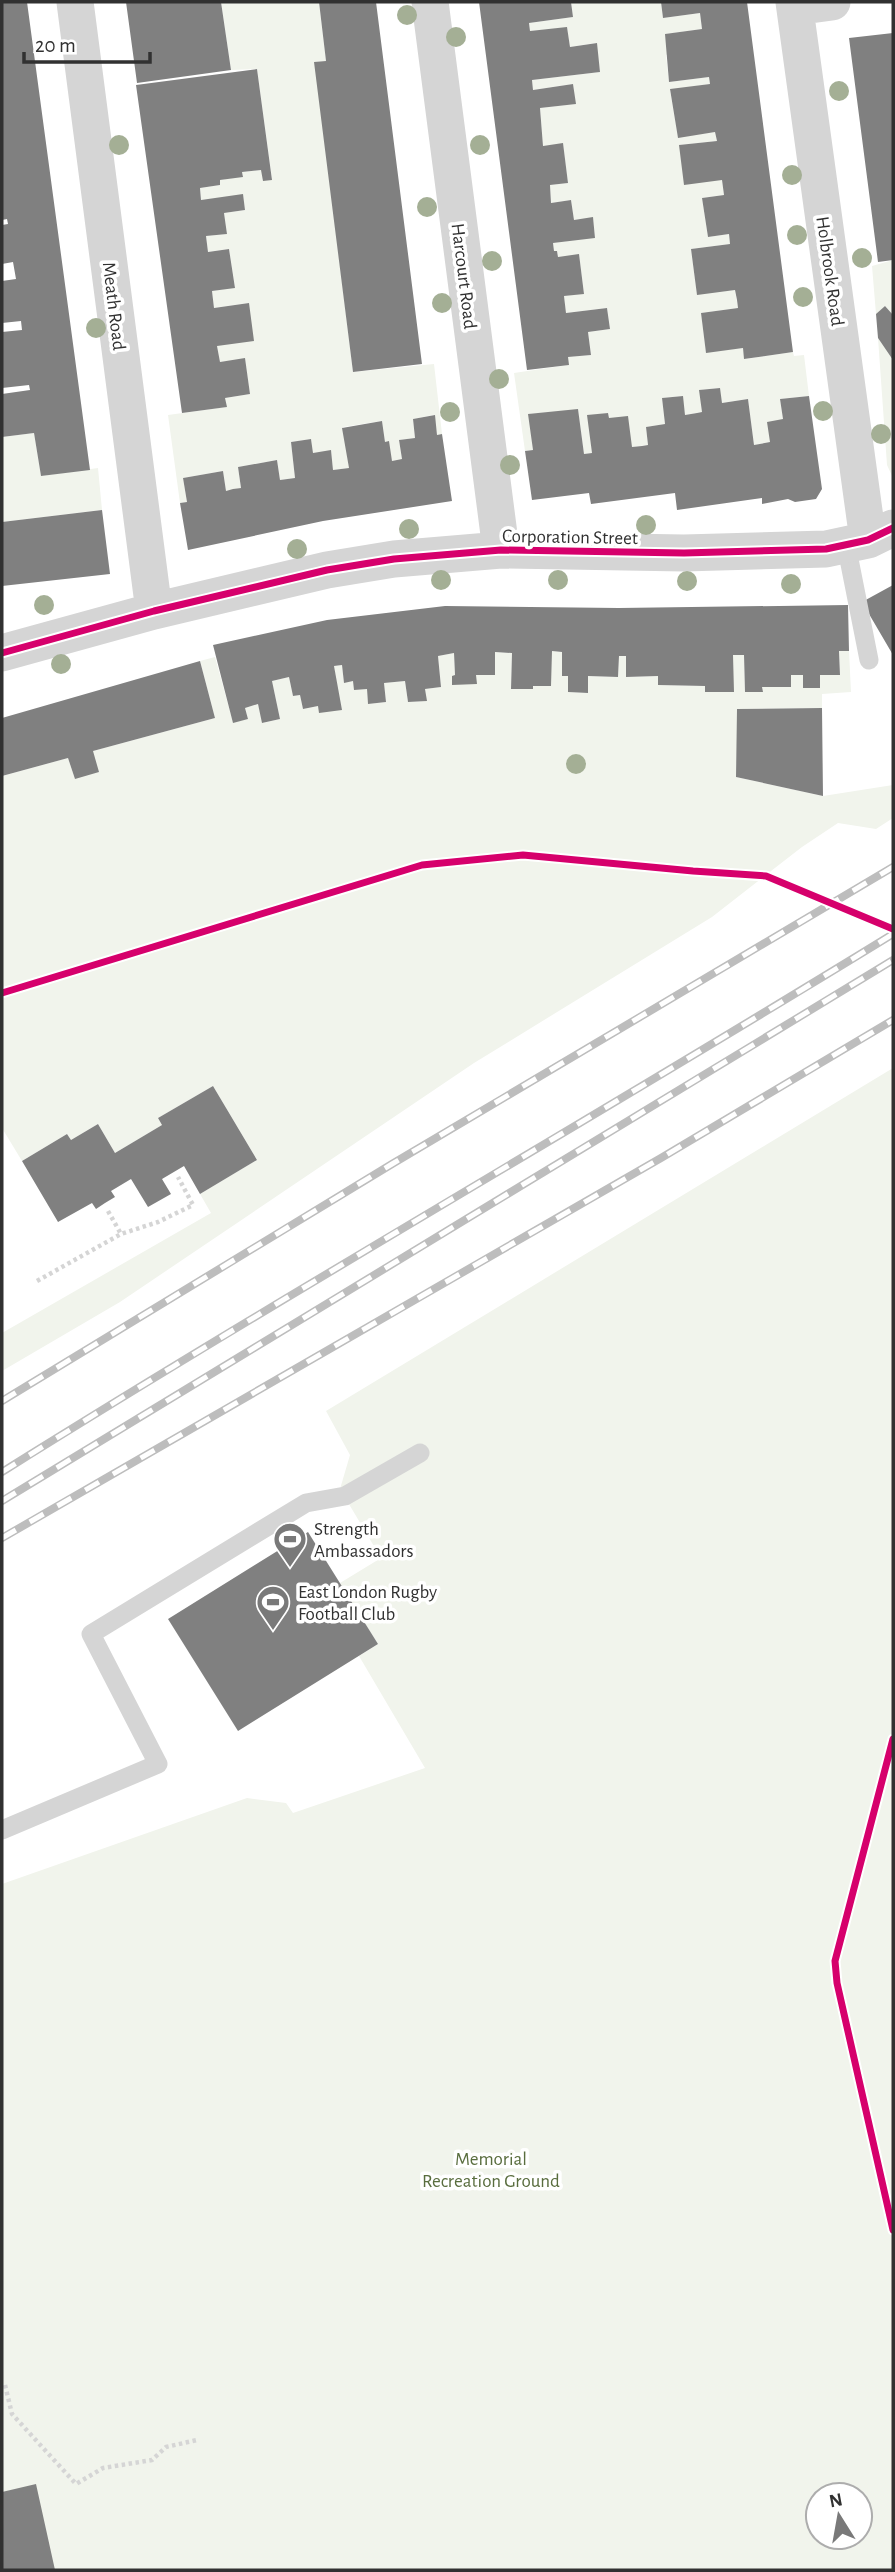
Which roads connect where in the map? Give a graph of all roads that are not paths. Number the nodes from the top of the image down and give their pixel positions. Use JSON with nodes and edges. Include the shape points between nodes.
{"nodes":[{"id":1,"x":75,"y":2,"type":"edge"},
{"id":2,"x":430,"y":2,"type":"edge"},
{"id":3,"x":832,"y":2,"type":"edge"},
{"id":4,"x":795,"y":5,"type":"edge"},
{"id":5,"x":869,"y":538,"type":"edge"},
{"id":6,"x":501,"y":550,"type":"junction"},
{"id":7,"x":154,"y":611,"type":"junction"},
{"id":8,"x":2,"y":653,"type":"edge"},
{"id":9,"x":869,"y":660,"type":"dead end"},
{"id":10,"x":420,"y":1453,"type":"dead end"},
{"id":11,"x":2,"y":1830,"type":"edge"}],
"edges":[{"from":1,"to":7,"type":"street","name":"Meath Road"},
{"from":2,"to":6,"type":"street","name":"Harcourt Road"},
{"from":3,"to":4,"type":"street"},
{"from":4,"to":5,"type":"street","name":"Holbrook Road"},
{"from":5,"to":6,"type":"street","name":"Corporation Street","via":[[826,549],[684,553]]},
{"from":5,"to":9,"type":"lane"},
{"from":6,"to":7,"type":"street","name":"Corporation Street","via":[[327,570]]},
{"from":7,"to":8,"type":"street","name":"Corporation Street"},
{"from":10,"to":11,"type":"lane","via":[[345,1496],[306,1503],[91,1634],[158,1763]]}]}
